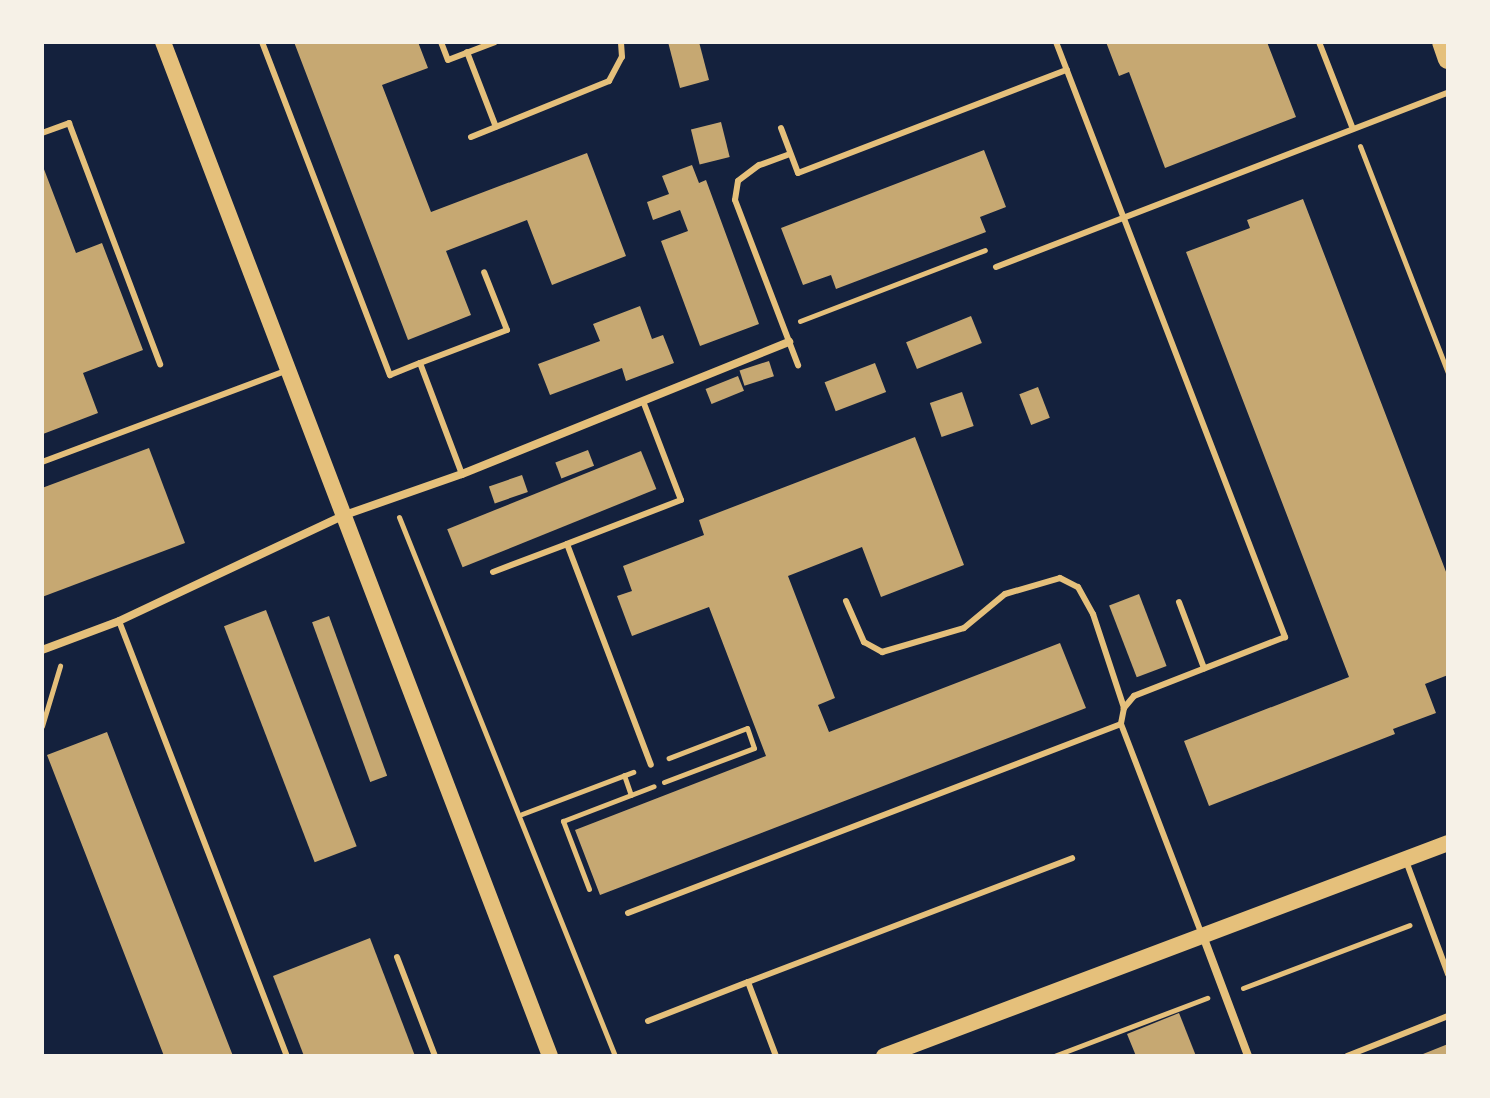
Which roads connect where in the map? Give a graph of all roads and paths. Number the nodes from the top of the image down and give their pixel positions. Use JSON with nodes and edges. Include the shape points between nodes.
{"nodes":[{"id":1,"x":163,"y":42,"type":"edge"},
{"id":2,"x":262,"y":42,"type":"edge"},
{"id":3,"x":441,"y":42,"type":"edge"},
{"id":4,"x":495,"y":42,"type":"edge"},
{"id":5,"x":621,"y":42,"type":"edge"},
{"id":6,"x":1056,"y":42,"type":"edge"},
{"id":7,"x":1319,"y":42,"type":"edge"},
{"id":8,"x":1442,"y":42,"type":"edge"},
{"id":9,"x":467,"y":52,"type":"junction"},
{"id":10,"x":1448,"y":59,"type":"edge"},
{"id":11,"x":1067,"y":70,"type":"junction"},
{"id":12,"x":1448,"y":93,"type":"edge"},
{"id":13,"x":496,"y":127,"type":"junction"},
{"id":14,"x":781,"y":128,"type":"dead end"},
{"id":15,"x":1353,"y":129,"type":"junction"},
{"id":16,"x":42,"y":133,"type":"edge"},
{"id":17,"x":471,"y":137,"type":"dead end"},
{"id":18,"x":790,"y":154,"type":"junction"},
{"id":19,"x":1123,"y":217,"type":"junction"},
{"id":20,"x":1001,"y":243,"type":"dead end"},
{"id":21,"x":996,"y":267,"type":"dead end"},
{"id":22,"x":484,"y":272,"type":"dead end"},
{"id":23,"x":783,"y":327,"type":"junction"},
{"id":24,"x":789,"y":342,"type":"junction"},
{"id":25,"x":420,"y":363,"type":"junction"},
{"id":26,"x":160,"y":364,"type":"dead end"},
{"id":27,"x":798,"y":365,"type":"dead end"},
{"id":28,"x":288,"y":369,"type":"junction"},
{"id":29,"x":1448,"y":373,"type":"edge"},
{"id":30,"x":643,"y":401,"type":"junction"},
{"id":31,"x":42,"y":462,"type":"edge"},
{"id":32,"x":462,"y":474,"type":"junction"},
{"id":33,"x":392,"y":497,"type":"junction"},
{"id":34,"x":342,"y":516,"type":"junction"},
{"id":35,"x":567,"y":544,"type":"junction"},
{"id":36,"x":493,"y":572,"type":"dead end"},
{"id":37,"x":846,"y":601,"type":"dead end"},
{"id":38,"x":1179,"y":602,"type":"dead end"},
{"id":39,"x":119,"y":621,"type":"junction"},
{"id":40,"x":67,"y":641,"type":"junction"},
{"id":41,"x":42,"y":650,"type":"edge"},
{"id":42,"x":1204,"y":668,"type":"junction"},
{"id":43,"x":1124,"y":708,"type":"junction"},
{"id":44,"x":1121,"y":724,"type":"junction"},
{"id":45,"x":42,"y":726,"type":"edge"},
{"id":46,"x":651,"y":765,"type":"junction"},
{"id":47,"x":624,"y":775,"type":"junction"},
{"id":48,"x":631,"y":795,"type":"junction"},
{"id":49,"x":522,"y":814,"type":"junction"},
{"id":50,"x":1448,"y":843,"type":"edge"},
{"id":51,"x":1072,"y":858,"type":"dead end"},
{"id":52,"x":1405,"y":859,"type":"junction"},
{"id":53,"x":589,"y":889,"type":"dead end"},
{"id":54,"x":628,"y":913,"type":"dead end"},
{"id":55,"x":1427,"y":918,"type":"junction"},
{"id":56,"x":1203,"y":936,"type":"junction"},
{"id":57,"x":397,"y":957,"type":"dead end"},
{"id":58,"x":1448,"y":974,"type":"edge"},
{"id":59,"x":748,"y":982,"type":"junction"},
{"id":60,"x":1223,"y":991,"type":"junction"},
{"id":61,"x":1448,"y":1016,"type":"edge"},
{"id":62,"x":648,"y":1021,"type":"dead end"},
{"id":63,"x":893,"y":1054,"type":"edge"},
{"id":64,"x":287,"y":1056,"type":"edge"},
{"id":65,"x":435,"y":1056,"type":"edge"},
{"id":66,"x":550,"y":1056,"type":"edge"},
{"id":67,"x":615,"y":1056,"type":"edge"},
{"id":68,"x":776,"y":1056,"type":"edge"},
{"id":69,"x":1054,"y":1056,"type":"edge"},
{"id":70,"x":1248,"y":1056,"type":"edge"},
{"id":71,"x":1347,"y":1056,"type":"edge"}],
"edges":[{"from":1,"to":28,"type":"main road"},
{"from":2,"to":25,"type":"lane","via":[[390,375]]},
{"from":3,"to":9,"type":"lane","via":[[448,60]]},
{"from":4,"to":9,"type":"lane"},
{"from":5,"to":13,"type":"lane","via":[[622,57],[609,81]]},
{"from":6,"to":11,"type":"lane"},
{"from":7,"to":15,"type":"lane"},
{"from":8,"to":10,"type":"main road"},
{"from":9,"to":13,"type":"lane"},
{"from":11,"to":18,"type":"lane","via":[[798,173]]},
{"from":11,"to":19,"type":"lane"},
{"from":12,"to":15,"type":"lane"},
{"from":13,"to":17,"type":"lane"},
{"from":14,"to":18,"type":"lane"},
{"from":15,"to":19,"type":"lane"},
{"from":15,"to":29,"type":"path"},
{"from":16,"to":26,"type":"lane","via":[[69,123]]},
{"from":18,"to":23,"type":"lane","via":[[759,165],[738,181],[735,200]]},
{"from":19,"to":21,"type":"lane"},
{"from":19,"to":42,"type":"lane","via":[[1285,637]]},
{"from":20,"to":23,"type":"path"},
{"from":22,"to":25,"type":"lane","via":[[507,330]]},
{"from":23,"to":24,"type":"lane"},
{"from":24,"to":27,"type":"lane"},
{"from":24,"to":30,"type":"street"},
{"from":25,"to":32,"type":"lane"},
{"from":28,"to":31,"type":"lane"},
{"from":28,"to":34,"type":"main road"},
{"from":30,"to":32,"type":"street"},
{"from":30,"to":35,"type":"lane","via":[[681,500]]},
{"from":32,"to":33,"type":"street"},
{"from":33,"to":34,"type":"street"},
{"from":33,"to":49,"type":"path"},
{"from":34,"to":39,"type":"street"},
{"from":34,"to":66,"type":"main road"},
{"from":35,"to":36,"type":"lane"},
{"from":35,"to":46,"type":"lane"},
{"from":37,"to":43,"type":"lane","via":[[864,642],[882,652],[964,628],[1005,594],[1060,578],[1078,587],[1093,614]]},
{"from":38,"to":42,"type":"lane"},
{"from":39,"to":40,"type":"street"},
{"from":39,"to":64,"type":"lane"},
{"from":40,"to":41,"type":"street"},
{"from":40,"to":45,"type":"path"},
{"from":42,"to":43,"type":"lane","via":[[1134,696]]},
{"from":43,"to":44,"type":"lane"},
{"from":44,"to":54,"type":"lane"},
{"from":44,"to":56,"type":"lane"},
{"from":46,"to":47,"type":"path"},
{"from":46,"to":48,"type":"path","via":[[747,728],[754,748]]},
{"from":47,"to":48,"type":"path"},
{"from":47,"to":49,"type":"path"},
{"from":48,"to":53,"type":"path","via":[[563,821]]},
{"from":49,"to":67,"type":"path"},
{"from":50,"to":52,"type":"main road"},
{"from":51,"to":59,"type":"lane"},
{"from":52,"to":55,"type":"lane"},
{"from":52,"to":56,"type":"main road"},
{"from":55,"to":58,"type":"lane"},
{"from":55,"to":60,"type":"path","via":[[1255,985]]},
{"from":56,"to":60,"type":"street"},
{"from":56,"to":63,"type":"main road"},
{"from":57,"to":65,"type":"lane"},
{"from":59,"to":62,"type":"lane"},
{"from":59,"to":68,"type":"lane"},
{"from":60,"to":69,"type":"path"},
{"from":60,"to":70,"type":"street"},
{"from":61,"to":71,"type":"lane"}]}
